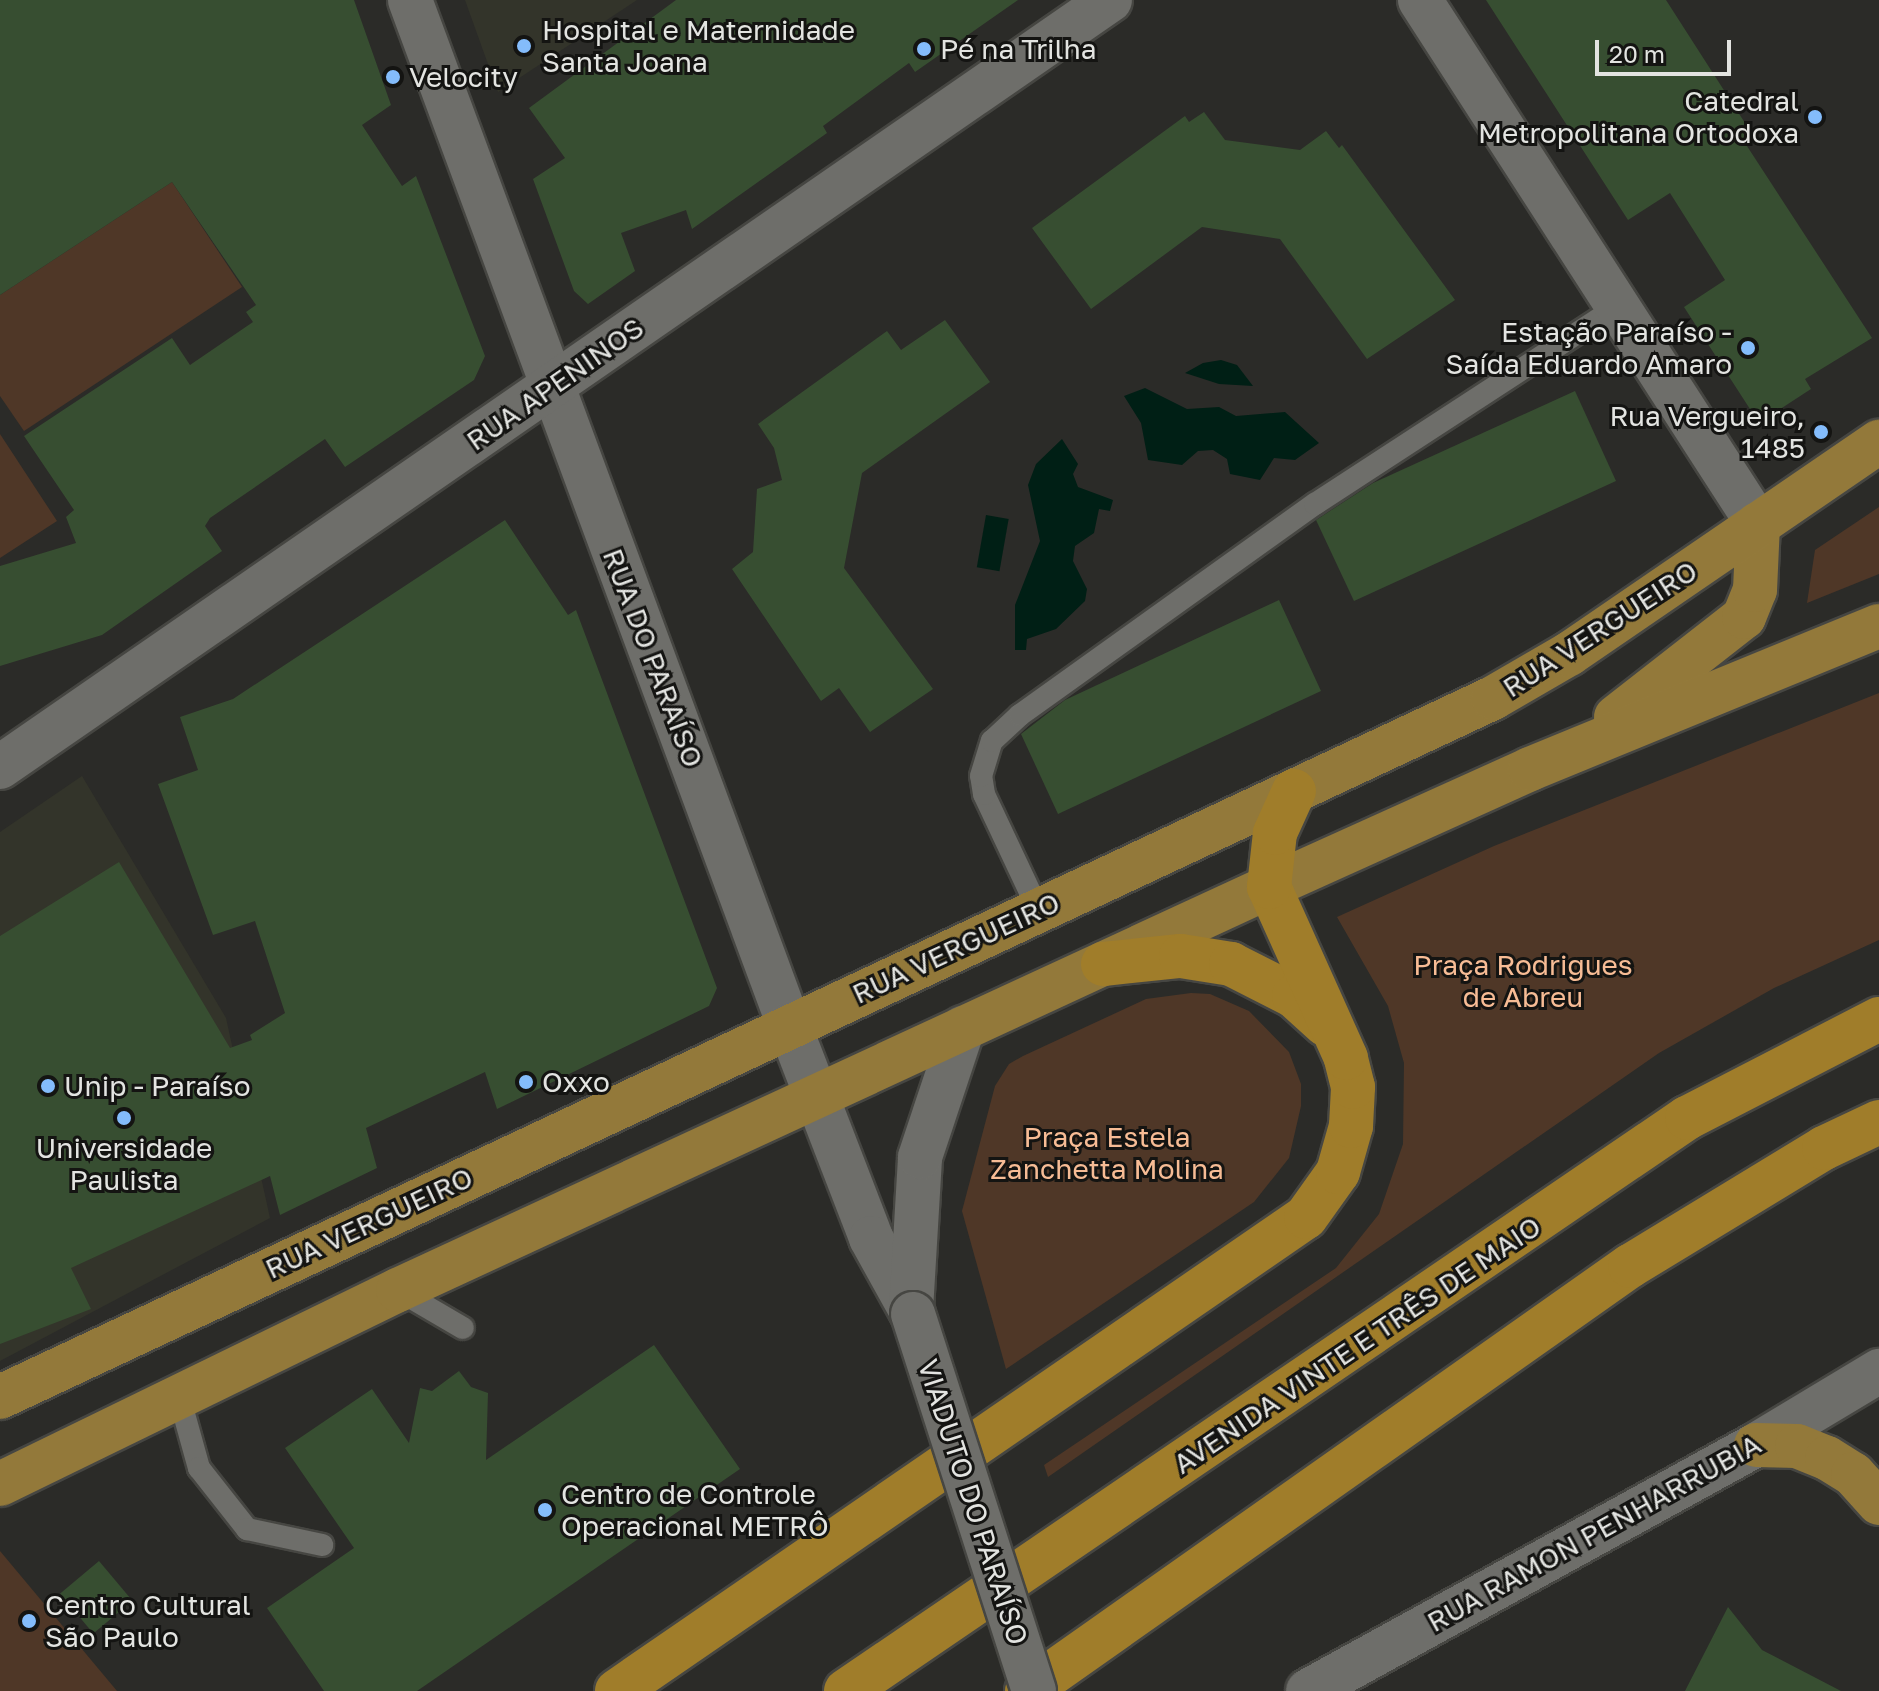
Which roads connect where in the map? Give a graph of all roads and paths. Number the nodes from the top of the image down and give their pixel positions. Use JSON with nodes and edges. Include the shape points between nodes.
{"nodes":[{"id":1,"x":410,"y":0,"type":"edge"},
{"id":2,"x":1110,"y":0,"type":"edge"},
{"id":3,"x":1420,"y":0,"type":"edge"},
{"id":4,"x":1616,"y":308,"type":"junction"},
{"id":5,"x":550,"y":387,"type":"junction"},
{"id":6,"x":1879,"y":442,"type":"edge"},
{"id":7,"x":1758,"y":524,"type":"junction"},
{"id":8,"x":1879,"y":626,"type":"edge"},
{"id":9,"x":1572,"y":751,"type":"junction"},
{"id":10,"x":0,"y":767,"type":"edge"},
{"id":11,"x":1294,"y":791,"type":"junction"},
{"id":12,"x":1269,"y":887,"type":"junction"},
{"id":13,"x":1038,"y":909,"type":"junction"},
{"id":14,"x":1103,"y":964,"type":"junction"},
{"id":15,"x":1879,"y":1019,"type":"edge"},
{"id":16,"x":789,"y":1025,"type":"junction"},
{"id":17,"x":963,"y":1028,"type":"junction"},
{"id":18,"x":1333,"y":1031,"type":"junction"},
{"id":19,"x":816,"y":1098,"type":"junction"},
{"id":20,"x":1879,"y":1122,"type":"edge"},
{"id":21,"x":398,"y":1290,"type":"junction"},
{"id":22,"x":912,"y":1312,"type":"junction"},
{"id":23,"x":463,"y":1328,"type":"dead end"},
{"id":24,"x":1879,"y":1371,"type":"edge"},
{"id":25,"x":179,"y":1396,"type":"junction"},
{"id":26,"x":0,"y":1397,"type":"edge"},
{"id":27,"x":1756,"y":1445,"type":"junction"},
{"id":28,"x":0,"y":1484,"type":"edge"},
{"id":29,"x":1879,"y":1503,"type":"edge"},
{"id":30,"x":322,"y":1545,"type":"dead end"},
{"id":31,"x":617,"y":1691,"type":"edge"},
{"id":32,"x":846,"y":1691,"type":"edge"},
{"id":33,"x":1027,"y":1691,"type":"edge"},
{"id":34,"x":1034,"y":1691,"type":"edge"},
{"id":35,"x":1308,"y":1691,"type":"edge"}],
"edges":[{"from":1,"to":5,"type":"street","name":"RUA DO PARAÍSO"},
{"from":2,"to":5,"type":"street","name":"RUA APENINOS"},
{"from":3,"to":4,"type":"street"},
{"from":4,"to":7,"type":"street"},
{"from":4,"to":13,"type":"lane","via":[[1315,504],[1020,715],[992,741],[981,776],[984,794]]},
{"from":5,"to":10,"type":"street","name":"RUA APENINOS"},
{"from":5,"to":16,"type":"street","name":"RUA DO PARAÍSO"},
{"from":6,"to":7,"type":"main road","name":"RUA VERGUEIRO"},
{"from":7,"to":9,"type":"main road","via":[[1755,590],[1744,617]]},
{"from":7,"to":11,"type":"main road","name":"RUA VERGUEIRO","via":[[1569,654],[1493,698]]},
{"from":8,"to":9,"type":"main road"},
{"from":9,"to":12,"type":"main road"},
{"from":11,"to":12,"type":"highway","via":[[1275,833]]},
{"from":11,"to":13,"type":"main road","name":"RUA VERGUEIRO"},
{"from":12,"to":14,"type":"main road"},
{"from":12,"to":18,"type":"highway"},
{"from":13,"to":16,"type":"main road","name":"RUA VERGUEIRO"},
{"from":14,"to":17,"type":"main road"},
{"from":14,"to":18,"type":"highway","via":[[1181,956],[1231,964],[1294,996]]},
{"from":15,"to":32,"type":"highway","name":"AVENIDA VINTE E TRÊS DE MAIO","via":[[1687,1118]]},
{"from":16,"to":19,"type":"street","name":"RUA DO PARAÍSO"},
{"from":16,"to":26,"type":"main road","name":"RUA VERGUEIRO"},
{"from":17,"to":19,"type":"main road"},
{"from":17,"to":22,"type":"street","via":[[920,1157]]},
{"from":18,"to":31,"type":"highway","via":[[1353,1087],[1351,1126],[1338,1172],[1306,1217]]},
{"from":19,"to":21,"type":"main road"},
{"from":19,"to":22,"type":"street","name":"RUA DO PARAÍSO","via":[[871,1238]]},
{"from":20,"to":33,"type":"highway","via":[[1824,1148],[1630,1266]]},
{"from":21,"to":23,"type":"lane"},
{"from":21,"to":25,"type":"main road"},
{"from":22,"to":34,"type":"street","name":"VIADUTO DO PARAÍSO","bridge":true},
{"from":24,"to":27,"type":"street","name":"RUA RAMON PENHARRUBIA"},
{"from":25,"to":28,"type":"main road"},
{"from":25,"to":30,"type":"lane","via":[[199,1468],[247,1529]]},
{"from":27,"to":29,"type":"main road","via":[[1797,1446],[1827,1458],[1853,1474]]},
{"from":27,"to":35,"type":"street","name":"RUA RAMON PENHARRUBIA"}]}
